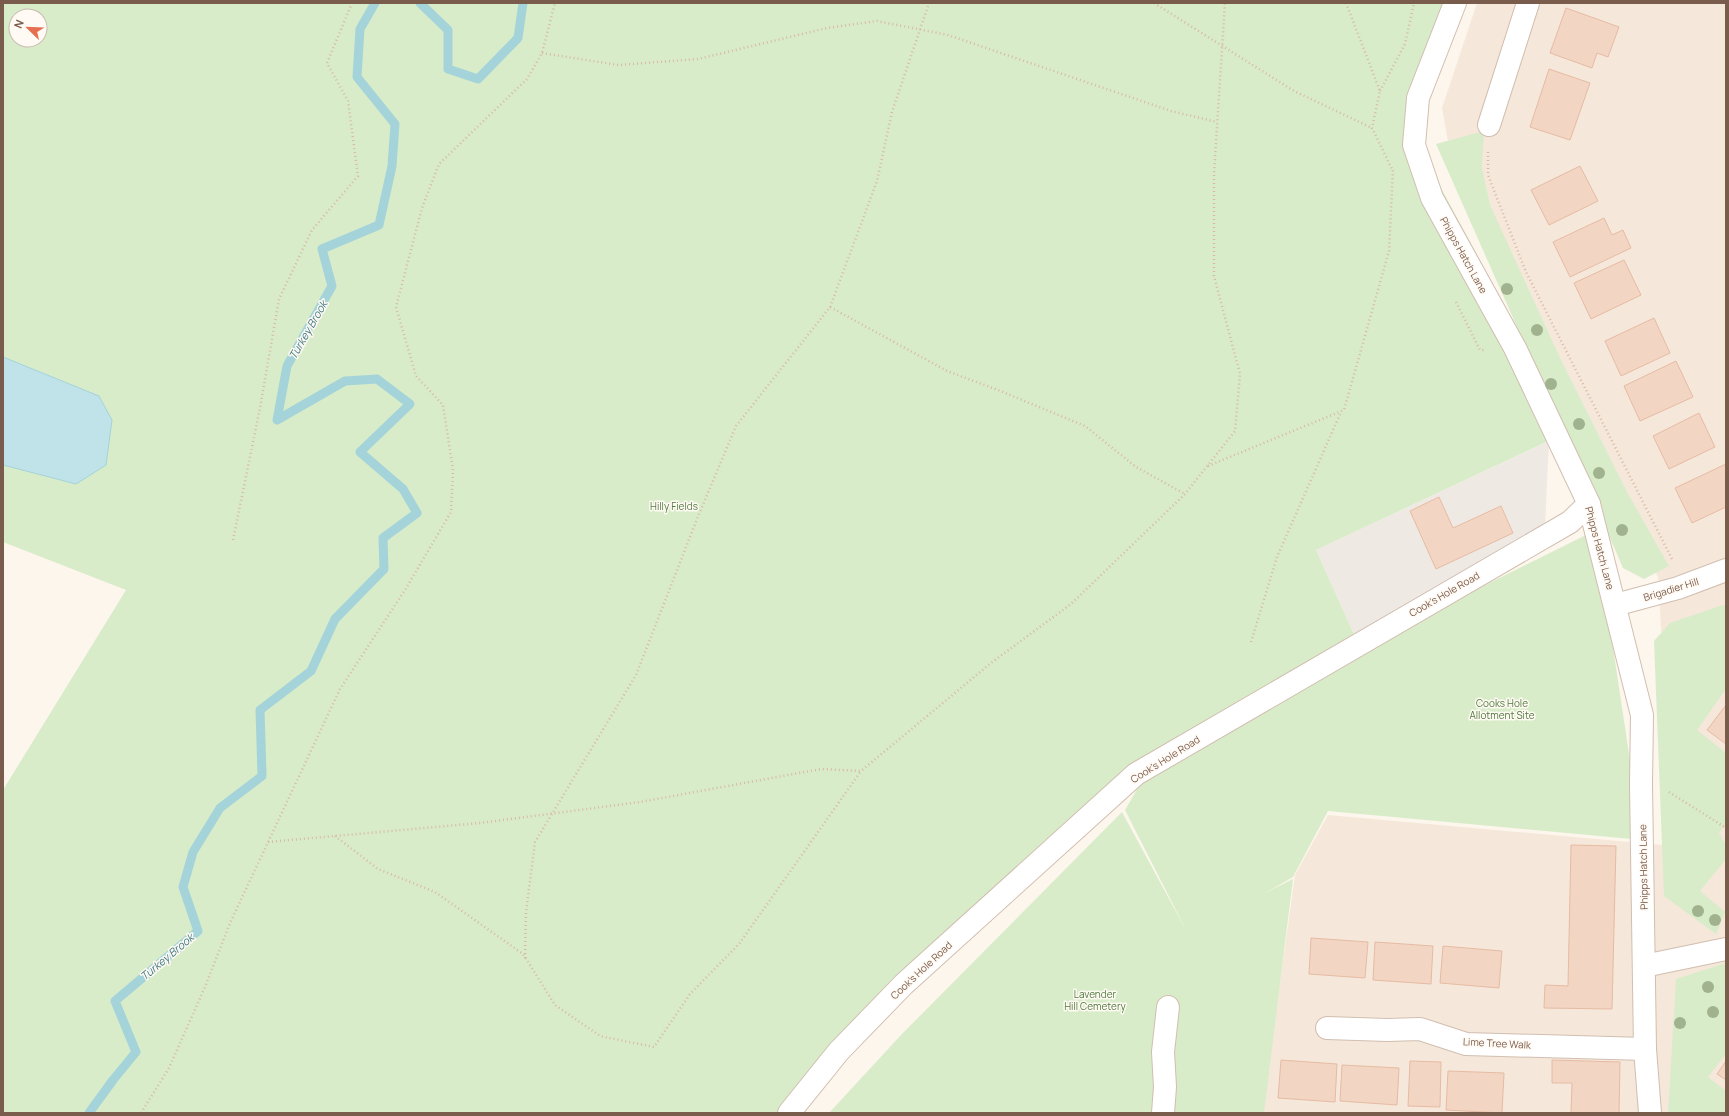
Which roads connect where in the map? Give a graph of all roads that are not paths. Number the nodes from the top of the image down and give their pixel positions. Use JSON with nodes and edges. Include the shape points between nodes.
{"nodes":[{"id":1,"x":1455,"y":3,"type":"edge"},
{"id":2,"x":1528,"y":3,"type":"edge"},
{"id":3,"x":1489,"y":125,"type":"road end"},
{"id":4,"x":1589,"y":504,"type":"junction"},
{"id":5,"x":1726,"y":570,"type":"edge"},
{"id":6,"x":1615,"y":605,"type":"junction"},
{"id":7,"x":1726,"y":949,"type":"edge"},
{"id":8,"x":1644,"y":966,"type":"junction"},
{"id":9,"x":1168,"y":1007,"type":"dead end"},
{"id":10,"x":1327,"y":1028,"type":"dead end"},
{"id":11,"x":1645,"y":1049,"type":"junction"},
{"id":12,"x":789,"y":1113,"type":"edge"},
{"id":13,"x":1163,"y":1113,"type":"edge"},
{"id":14,"x":1650,"y":1113,"type":"edge"}],
"edges":[{"from":1,"to":4,"type":"street","name":"Phipps Hatch Lane","via":[[1418,98],[1414,145],[1432,198],[1515,348]]},
{"from":2,"to":3,"type":"street"},
{"from":4,"to":6,"type":"street","name":"Phipps Hatch Lane"},
{"from":4,"to":12,"type":"street","name":"Cook's Hole Road","via":[[1570,522],[1136,774],[904,984],[839,1051]]},
{"from":5,"to":6,"type":"street","name":"Brigadier Hill","via":[[1678,588]]},
{"from":6,"to":8,"type":"street","name":"Phipps Hatch Lane","via":[[1642,715]]},
{"from":7,"to":8,"type":"street"},
{"from":8,"to":11,"type":"street","name":"Phipps Hatch Lane"},
{"from":9,"to":13,"type":"street","via":[[1163,1052]]},
{"from":10,"to":11,"type":"street","name":"Lime Tree Walk","via":[[1420,1029],[1466,1044]]},
{"from":11,"to":14,"type":"street","name":"Phipps Hatch Lane"}]}
